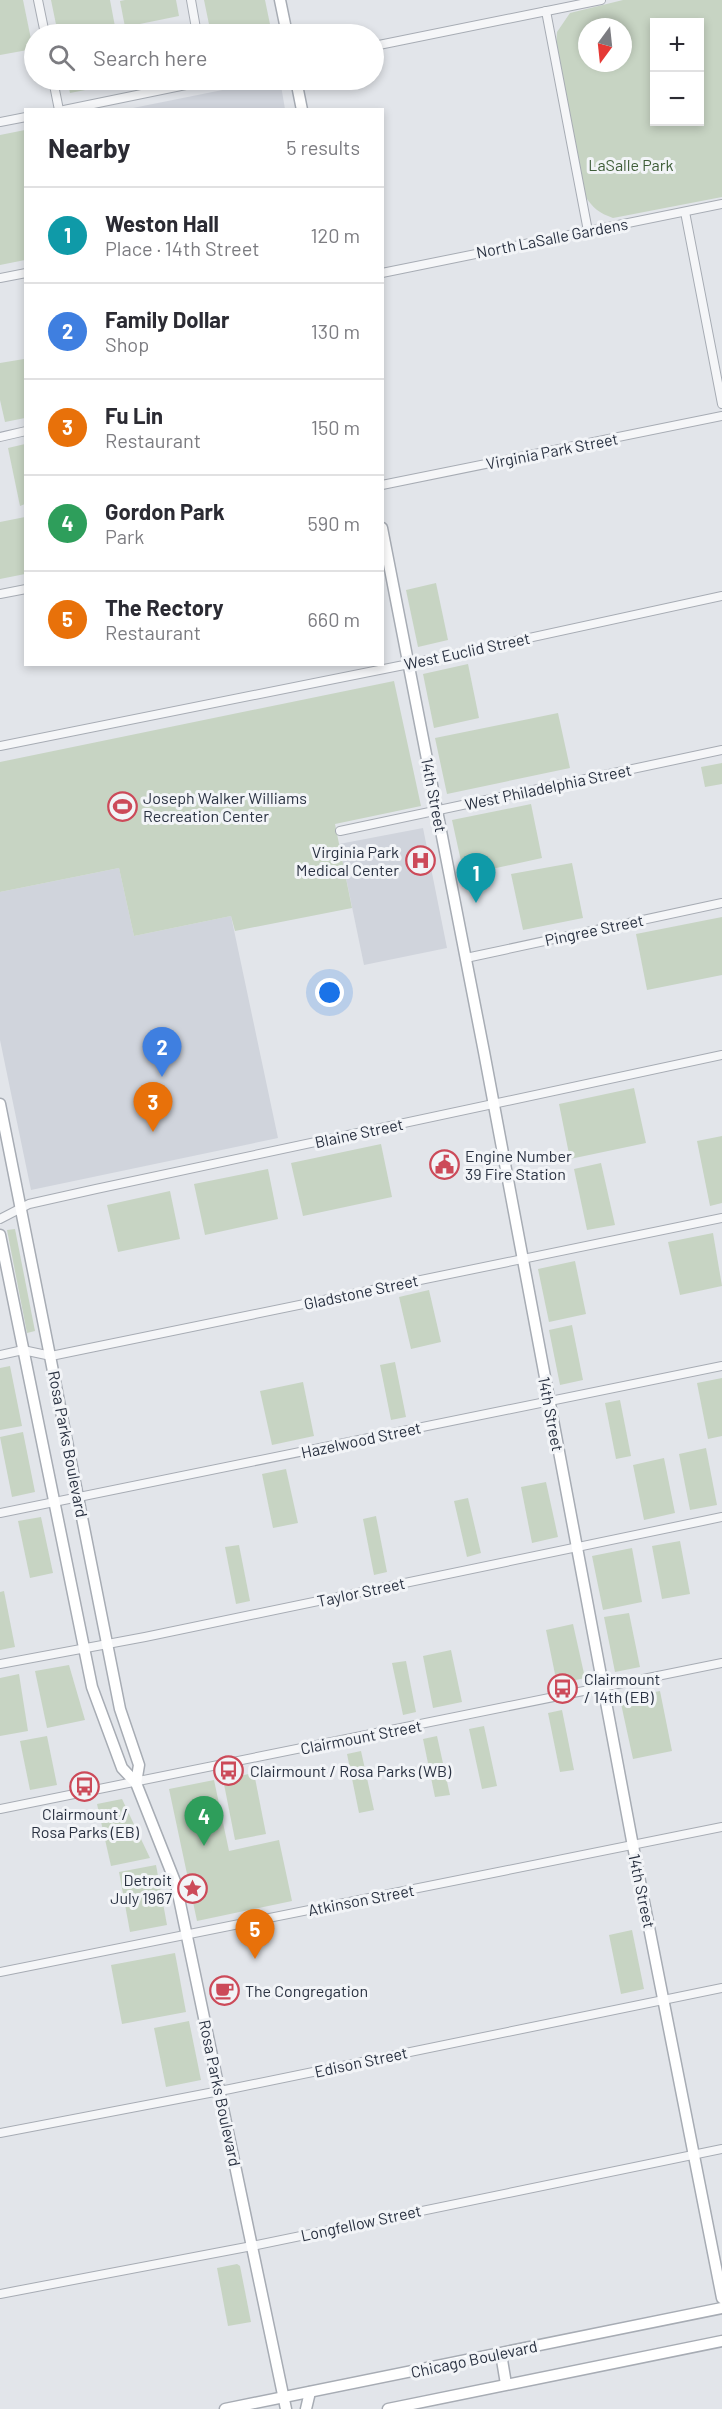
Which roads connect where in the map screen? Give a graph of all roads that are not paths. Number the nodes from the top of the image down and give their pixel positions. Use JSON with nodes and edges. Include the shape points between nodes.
{"nodes":[{"id":1,"x":38,"y":0,"type":"edge"},
{"id":2,"x":191,"y":0,"type":"edge"},
{"id":3,"x":280,"y":0,"type":"edge"},
{"id":4,"x":601,"y":0,"type":"edge"},
{"id":5,"x":546,"y":11,"type":"junction"},
{"id":6,"x":43,"y":24,"type":"edge"},
{"id":7,"x":195,"y":24,"type":"edge"},
{"id":8,"x":285,"y":24,"type":"edge"},
{"id":9,"x":384,"y":44,"type":"edge"},
{"id":10,"x":56,"y":90,"type":"edge"},
{"id":11,"x":159,"y":90,"type":"edge"},
{"id":12,"x":298,"y":90,"type":"edge"},
{"id":13,"x":61,"y":108,"type":"edge"},
{"id":14,"x":72,"y":108,"type":"edge"},
{"id":15,"x":302,"y":108,"type":"edge"},
{"id":16,"x":24,"y":117,"type":"edge"},
{"id":17,"x":0,"y":122,"type":"edge"},
{"id":18,"x":722,"y":204,"type":"edge"},
{"id":19,"x":685,"y":212,"type":"junction"},
{"id":20,"x":588,"y":231,"type":"junction"},
{"id":21,"x":24,"y":273,"type":"edge"},
{"id":22,"x":384,"y":273,"type":"edge"},
{"id":23,"x":0,"y":278,"type":"edge"},
{"id":24,"x":722,"y":404,"type":"edge"},
{"id":25,"x":722,"y":416,"type":"edge"},
{"id":26,"x":24,"y":431,"type":"edge"},
{"id":27,"x":0,"y":436,"type":"edge"},
{"id":28,"x":384,"y":485,"type":"edge"},
{"id":29,"x":384,"y":538,"type":"edge"},
{"id":30,"x":24,"y":589,"type":"edge"},
{"id":31,"x":0,"y":594,"type":"edge"},
{"id":32,"x":722,"y":596,"type":"edge"},
{"id":33,"x":409,"y":664,"type":"junction"},
{"id":34,"x":0,"y":746,"type":"edge"},
{"id":35,"x":722,"y":750,"type":"edge"},
{"id":36,"x":437,"y":811,"type":"junction"},
{"id":37,"x":340,"y":831,"type":"dead end"},
{"id":38,"x":722,"y":903,"type":"edge"},
{"id":39,"x":466,"y":958,"type":"junction"},
{"id":40,"x":722,"y":1055,"type":"edge"},
{"id":41,"x":0,"y":1104,"type":"edge"},
{"id":42,"x":493,"y":1104,"type":"junction"},
{"id":43,"x":21,"y":1208,"type":"junction"},
{"id":44,"x":722,"y":1218,"type":"edge"},
{"id":45,"x":0,"y":1219,"type":"edge"},
{"id":46,"x":0,"y":1235,"type":"edge"},
{"id":47,"x":521,"y":1259,"type":"junction"},
{"id":48,"x":23,"y":1350,"type":"junction"},
{"id":49,"x":0,"y":1355,"type":"edge"},
{"id":50,"x":51,"y":1356,"type":"junction"},
{"id":51,"x":722,"y":1366,"type":"edge"},
{"id":52,"x":548,"y":1401,"type":"junction"},
{"id":53,"x":79,"y":1498,"type":"junction"},
{"id":54,"x":54,"y":1502,"type":"junction"},
{"id":55,"x":0,"y":1513,"type":"edge"},
{"id":56,"x":722,"y":1517,"type":"edge"},
{"id":57,"x":577,"y":1547,"type":"junction"},
{"id":58,"x":107,"y":1644,"type":"junction"},
{"id":59,"x":83,"y":1648,"type":"junction"},
{"id":60,"x":0,"y":1664,"type":"edge"},
{"id":61,"x":722,"y":1664,"type":"edge"},
{"id":62,"x":604,"y":1688,"type":"junction"},
{"id":63,"x":135,"y":1783,"type":"junction"},
{"id":64,"x":0,"y":1809,"type":"edge"},
{"id":65,"x":722,"y":1827,"type":"edge"},
{"id":66,"x":633,"y":1846,"type":"junction"},
{"id":67,"x":187,"y":1935,"type":"junction"},
{"id":68,"x":0,"y":1972,"type":"edge"},
{"id":69,"x":722,"y":1988,"type":"edge"},
{"id":70,"x":664,"y":2000,"type":"junction"},
{"id":71,"x":220,"y":2091,"type":"junction"},
{"id":72,"x":0,"y":2133,"type":"edge"},
{"id":73,"x":722,"y":2149,"type":"edge"},
{"id":74,"x":694,"y":2155,"type":"junction"},
{"id":75,"x":252,"y":2246,"type":"junction"},
{"id":76,"x":0,"y":2294,"type":"edge"},
{"id":77,"x":722,"y":2298,"type":"edge"},
{"id":78,"x":722,"y":2308,"type":"edge"},
{"id":79,"x":722,"y":2341,"type":"edge"},
{"id":80,"x":501,"y":2354,"type":"junction"},
{"id":81,"x":506,"y":2384,"type":"junction"},
{"id":82,"x":310,"y":2392,"type":"junction"},
{"id":83,"x":285,"y":2403,"type":"edge"},
{"id":84,"x":260,"y":2406,"type":"edge"},
{"id":85,"x":225,"y":2409,"type":"edge"},
{"id":86,"x":306,"y":2409,"type":"edge"},
{"id":87,"x":388,"y":2409,"type":"edge"}],
"edges":[{"from":1,"to":6,"type":"street"},
{"from":2,"to":7,"type":"street"},
{"from":3,"to":8,"type":"street"},
{"from":4,"to":5,"type":"street"},
{"from":5,"to":9,"type":"street"},
{"from":5,"to":20,"type":"street"},
{"from":10,"to":13,"type":"street"},
{"from":11,"to":14,"type":"street"},
{"from":12,"to":15,"type":"street"},
{"from":16,"to":17,"type":"street"},
{"from":18,"to":19,"type":"street","name":"North LaSalle Gardens"},
{"from":19,"to":20,"type":"street","name":"North LaSalle Gardens"},
{"from":19,"to":24,"type":"street"},
{"from":20,"to":22,"type":"street","name":"North LaSalle Gardens"},
{"from":21,"to":23,"type":"street"},
{"from":25,"to":28,"type":"street","name":"Virginia Park Street"},
{"from":26,"to":27,"type":"street"},
{"from":29,"to":33,"type":"street","name":"14th Street"},
{"from":30,"to":31,"type":"street"},
{"from":32,"to":33,"type":"street","name":"West Euclid Street"},
{"from":33,"to":34,"type":"street","name":"West Euclid Street"},
{"from":33,"to":36,"type":"street","name":"14th Street"},
{"from":35,"to":36,"type":"street","name":"West Philadelphia Street"},
{"from":36,"to":37,"type":"street","name":"West Philadelphia Street"},
{"from":36,"to":39,"type":"street","name":"14th Street"},
{"from":38,"to":39,"type":"street","name":"Pingree Street"},
{"from":39,"to":42,"type":"street","name":"14th Street"},
{"from":40,"to":42,"type":"street","name":"Blaine Street"},
{"from":41,"to":43,"type":"street","name":"Rosa Parks Boulevard"},
{"from":42,"to":43,"type":"street","name":"Blaine Street"},
{"from":42,"to":47,"type":"street","name":"14th Street"},
{"from":43,"to":45,"type":"street","name":"Blaine Street"},
{"from":43,"to":50,"type":"street","name":"Rosa Parks Boulevard"},
{"from":44,"to":47,"type":"street","name":"Gladstone Street"},
{"from":46,"to":48,"type":"street","name":"Rosa Parks Boulevard"},
{"from":47,"to":50,"type":"street","name":"Gladstone Street"},
{"from":47,"to":52,"type":"street","name":"14th Street"},
{"from":48,"to":49,"type":"street","name":"Gladstone Street"},
{"from":48,"to":50,"type":"street","name":"Gladstone Street"},
{"from":48,"to":54,"type":"street","name":"Rosa Parks Boulevard"},
{"from":50,"to":53,"type":"street","name":"Rosa Parks Boulevard"},
{"from":51,"to":52,"type":"street","name":"Hazelwood Street"},
{"from":52,"to":53,"type":"street","name":"Hazelwood Street"},
{"from":52,"to":57,"type":"street","name":"14th Street"},
{"from":53,"to":54,"type":"street","name":"Hazelwood Street"},
{"from":53,"to":58,"type":"street","name":"Rosa Parks Boulevard"},
{"from":54,"to":55,"type":"street","name":"Hazelwood Street"},
{"from":54,"to":59,"type":"street","name":"Rosa Parks Boulevard"},
{"from":56,"to":57,"type":"street","name":"Taylor Street"},
{"from":57,"to":58,"type":"street","name":"Taylor Street"},
{"from":57,"to":62,"type":"street","name":"14th Street"},
{"from":58,"to":59,"type":"street","name":"Taylor Street"},
{"from":58,"to":63,"type":"street","name":"Rosa Parks Boulevard","via":[[120,1709],[139,1765]]},
{"from":59,"to":60,"type":"street","name":"Taylor Street"},
{"from":59,"to":63,"type":"street","name":"Rosa Parks Boulevard","via":[[92,1687],[122,1768]]},
{"from":61,"to":62,"type":"street","name":"Clairmount Street"},
{"from":62,"to":63,"type":"street","name":"Clairmount Street"},
{"from":62,"to":66,"type":"street","name":"14th Street"},
{"from":63,"to":64,"type":"street","name":"Clairmount Street"},
{"from":63,"to":67,"type":"street","name":"Rosa Parks Boulevard","via":[[176,1884]]},
{"from":65,"to":66,"type":"street","name":"Atkinson Street"},
{"from":66,"to":67,"type":"street","name":"Atkinson Street"},
{"from":66,"to":70,"type":"street","name":"14th Street"},
{"from":67,"to":68,"type":"street","name":"Atkinson Street"},
{"from":67,"to":71,"type":"street","name":"Rosa Parks Boulevard"},
{"from":69,"to":70,"type":"street","name":"Edison Street"},
{"from":70,"to":71,"type":"street","name":"Edison Street"},
{"from":70,"to":74,"type":"street","name":"14th Street"},
{"from":71,"to":72,"type":"street","name":"Edison Street"},
{"from":71,"to":75,"type":"street","name":"Rosa Parks Boulevard"},
{"from":73,"to":74,"type":"street","name":"Longfellow Street"},
{"from":74,"to":75,"type":"street","name":"Longfellow Street"},
{"from":74,"to":77,"type":"street","name":"14th Street"},
{"from":75,"to":76,"type":"street","name":"Longfellow Street"},
{"from":75,"to":83,"type":"street","name":"Rosa Parks Boulevard"},
{"from":78,"to":80,"type":"street","name":"Chicago Boulevard"},
{"from":79,"to":81,"type":"street","name":"Chicago Boulevard"},
{"from":80,"to":81,"type":"street"},
{"from":80,"to":82,"type":"street","name":"Chicago Boulevard"},
{"from":81,"to":87,"type":"street","name":"Chicago Boulevard"},
{"from":82,"to":83,"type":"street","name":"Chicago Boulevard"},
{"from":82,"to":86,"type":"street"},
{"from":83,"to":84,"type":"street","name":"Chicago Boulevard"},
{"from":84,"to":85,"type":"street","name":"Chicago Boulevard"}]}
